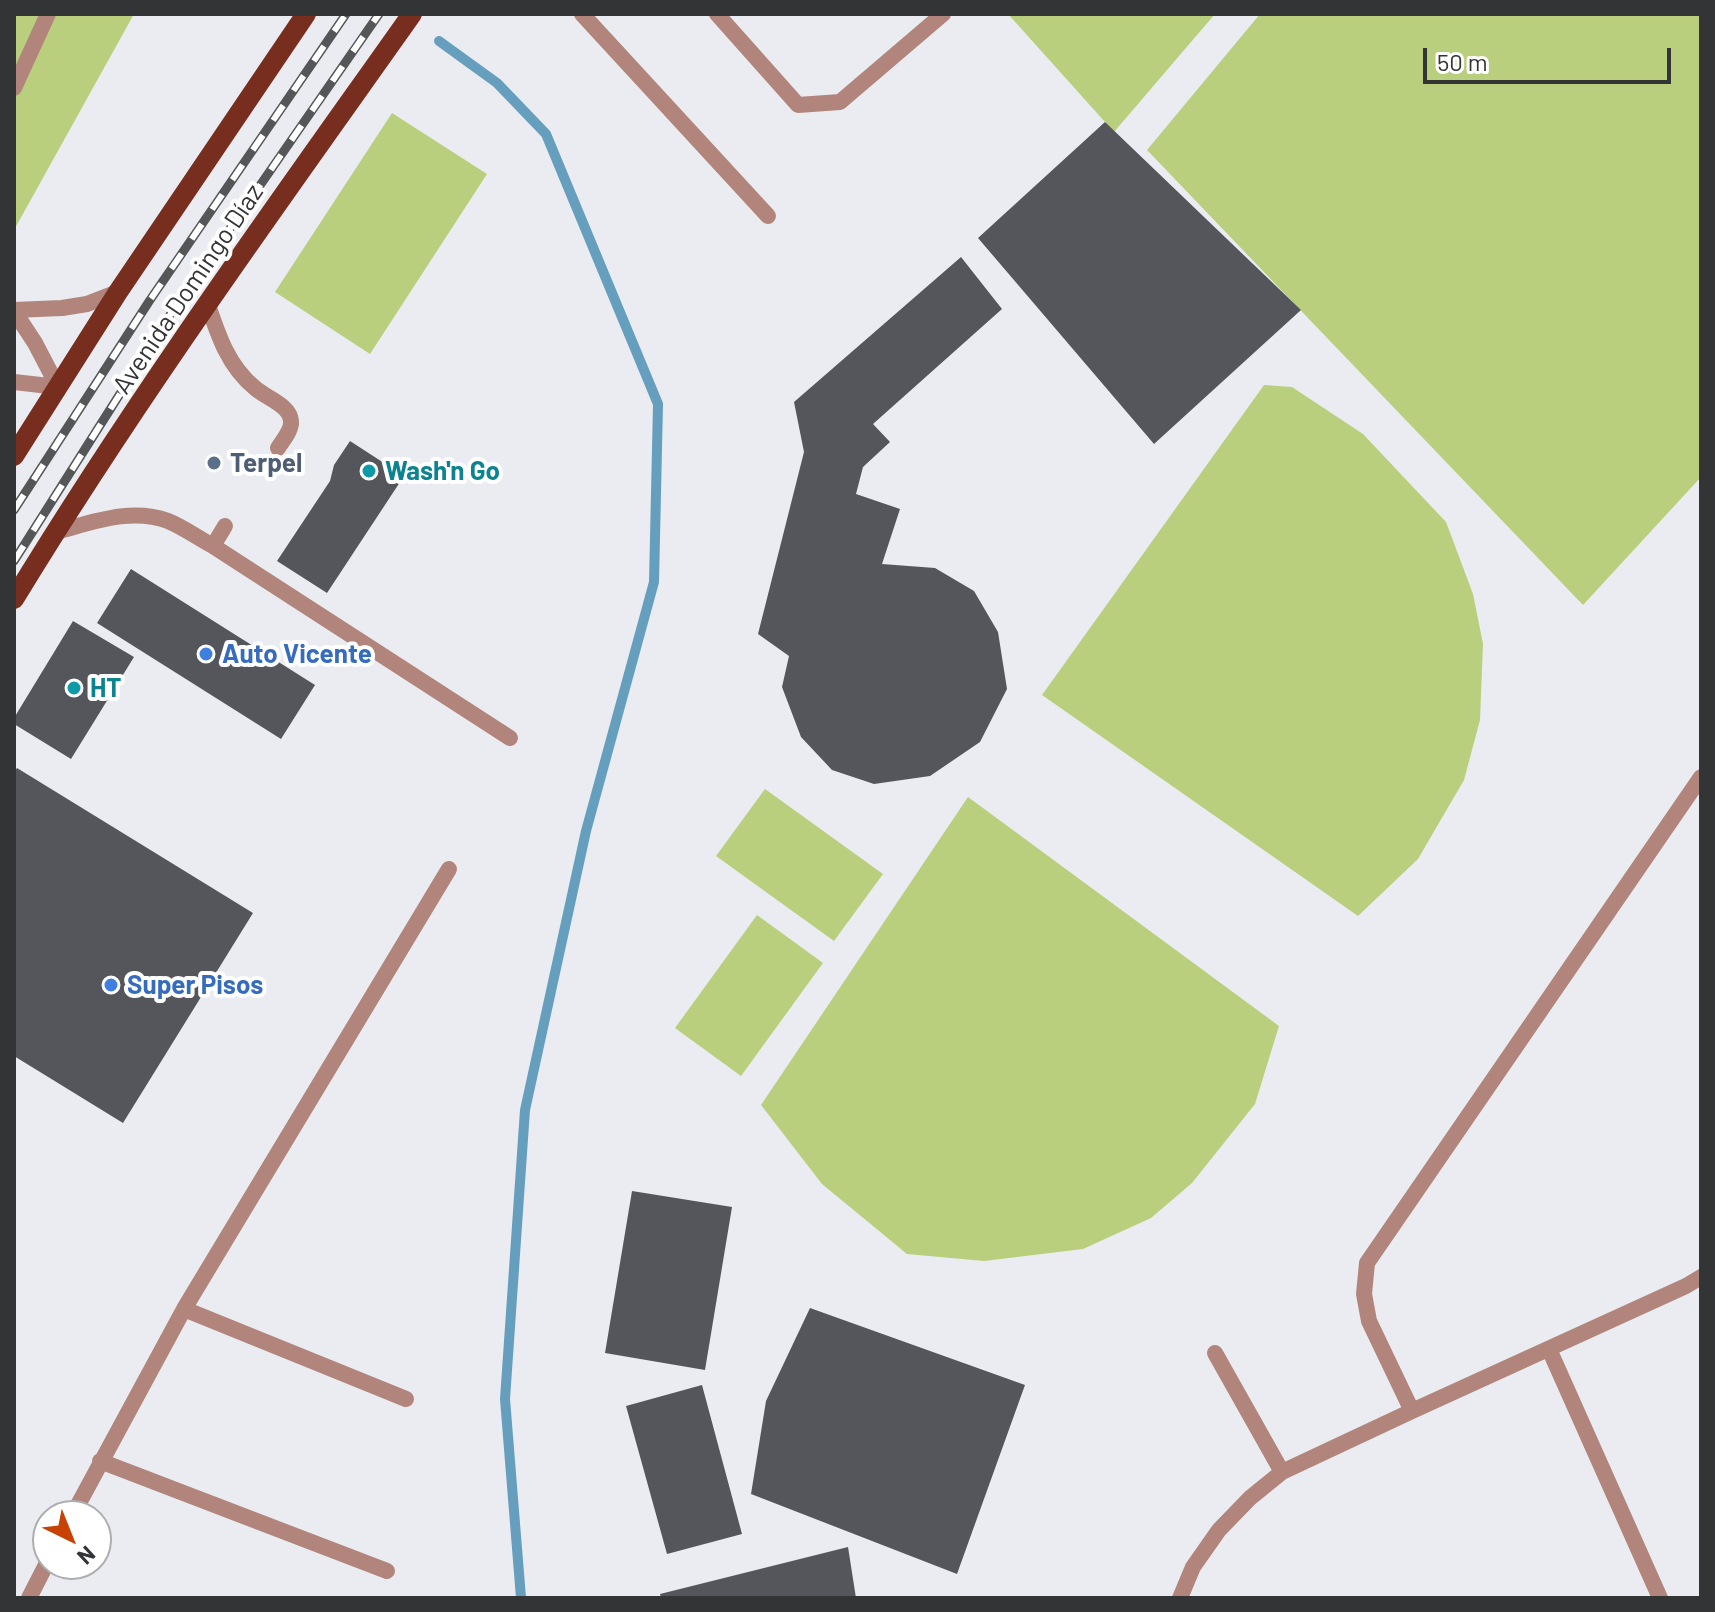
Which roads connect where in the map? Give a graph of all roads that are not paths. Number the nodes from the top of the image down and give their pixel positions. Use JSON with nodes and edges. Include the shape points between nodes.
{"nodes":[{"id":1,"x":48,"y":14,"type":"edge"},
{"id":2,"x":306,"y":14,"type":"edge"},
{"id":3,"x":412,"y":14,"type":"edge"},
{"id":4,"x":582,"y":14,"type":"edge"},
{"id":5,"x":717,"y":14,"type":"edge"},
{"id":6,"x":943,"y":14,"type":"edge"},
{"id":7,"x":14,"y":88,"type":"edge"},
{"id":8,"x":768,"y":216,"type":"dead end"},
{"id":9,"x":118,"y":292,"type":"junction"},
{"id":10,"x":207,"y":302,"type":"junction"},
{"id":11,"x":14,"y":311,"type":"edge"},
{"id":12,"x":14,"y":382,"type":"edge"},
{"id":13,"x":58,"y":387,"type":"junction"},
{"id":14,"x":278,"y":448,"type":"dead end"},
{"id":15,"x":14,"y":456,"type":"edge"},
{"id":16,"x":225,"y":526,"type":"dead end"},
{"id":17,"x":55,"y":532,"type":"junction"},
{"id":18,"x":213,"y":546,"type":"junction"},
{"id":19,"x":14,"y":599,"type":"edge"},
{"id":20,"x":510,"y":738,"type":"dead end"},
{"id":21,"x":1701,"y":777,"type":"edge"},
{"id":22,"x":449,"y":869,"type":"dead end"},
{"id":23,"x":1701,"y":1277,"type":"edge"},
{"id":24,"x":184,"y":1309,"type":"junction"},
{"id":25,"x":1549,"y":1349,"type":"junction"},
{"id":26,"x":1215,"y":1353,"type":"dead end"},
{"id":27,"x":406,"y":1399,"type":"dead end"},
{"id":28,"x":1412,"y":1411,"type":"junction"},
{"id":29,"x":100,"y":1461,"type":"junction"},
{"id":30,"x":1282,"y":1472,"type":"junction"},
{"id":31,"x":80,"y":1500,"type":"edge"},
{"id":32,"x":387,"y":1571,"type":"dead end"},
{"id":33,"x":38,"y":1580,"type":"edge"},
{"id":34,"x":29,"y":1598,"type":"edge"},
{"id":35,"x":1180,"y":1598,"type":"edge"},
{"id":36,"x":1660,"y":1598,"type":"edge"}],
"edges":[{"from":1,"to":7,"type":"street"},
{"from":2,"to":9,"type":"main road","name":"Avenida Domingo Díaz"},
{"from":3,"to":10,"type":"main road","name":"Avenida Domingo Díaz"},
{"from":4,"to":8,"type":"street"},
{"from":5,"to":6,"type":"street","via":[[798,105],[840,102]]},
{"from":9,"to":11,"type":"street","via":[[87,304]]},
{"from":9,"to":13,"type":"main road","name":"Avenida Domingo Díaz"},
{"from":10,"to":14,"type":"street","via":[[233,363],[292,418]]},
{"from":10,"to":17,"type":"main road","name":"Avenida Domingo Díaz"},
{"from":11,"to":13,"type":"street"},
{"from":12,"to":13,"type":"street"},
{"from":13,"to":15,"type":"main road","name":"Avenida Domingo Díaz"},
{"from":16,"to":18,"type":"street"},
{"from":17,"to":18,"type":"street","via":[[142,515],[168,521]]},
{"from":17,"to":19,"type":"main road","name":"Avenida Domingo Díaz"},
{"from":18,"to":20,"type":"street"},
{"from":21,"to":28,"type":"street","via":[[1367,1263],[1364,1294],[1369,1321]]},
{"from":22,"to":24,"type":"street"},
{"from":23,"to":25,"type":"street"},
{"from":24,"to":27,"type":"street"},
{"from":24,"to":29,"type":"street"},
{"from":25,"to":28,"type":"street"},
{"from":25,"to":36,"type":"street"},
{"from":26,"to":30,"type":"street"},
{"from":28,"to":30,"type":"street"},
{"from":29,"to":31,"type":"street"},
{"from":29,"to":32,"type":"street"},
{"from":30,"to":35,"type":"street","via":[[1219,1530],[1193,1567]]},
{"from":33,"to":34,"type":"street"}]}
